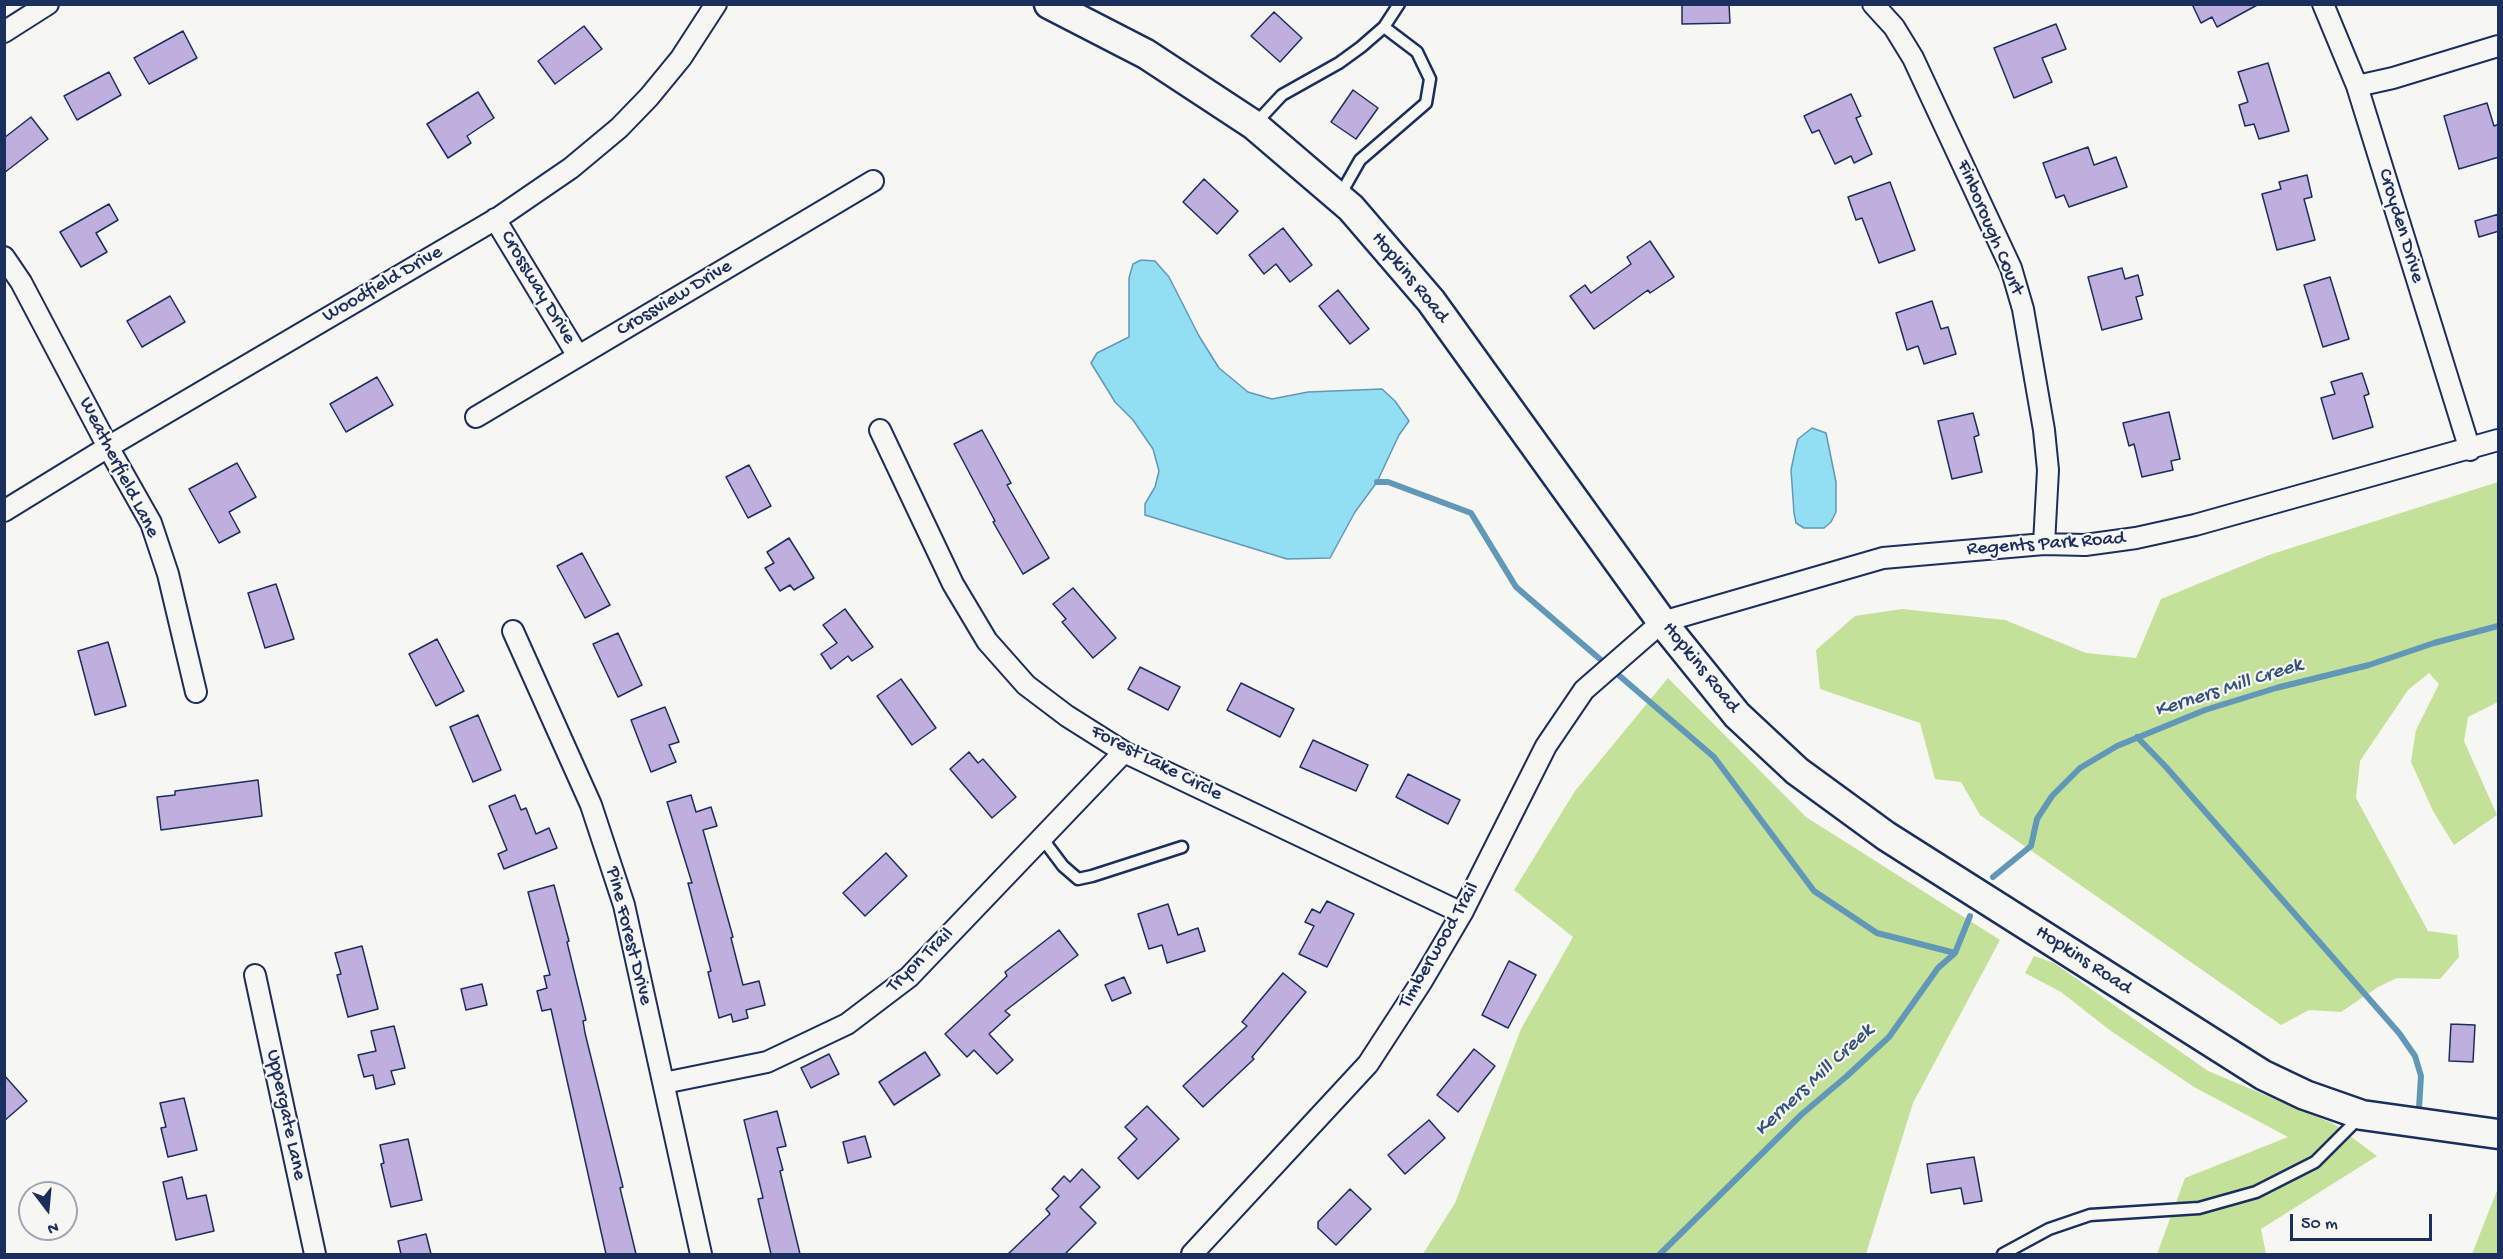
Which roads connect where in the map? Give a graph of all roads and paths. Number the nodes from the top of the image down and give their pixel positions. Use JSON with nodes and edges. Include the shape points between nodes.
{"nodes":[{"id":1,"x":717,"y":4,"type":"edge"},
{"id":2,"x":1049,"y":4,"type":"edge"},
{"id":3,"x":1399,"y":4,"type":"edge"},
{"id":4,"x":1873,"y":4,"type":"edge"},
{"id":5,"x":2322,"y":4,"type":"edge"},
{"id":6,"x":48,"y":5,"type":"edge"},
{"id":7,"x":1384,"y":27,"type":"junction"},
{"id":8,"x":4,"y":32,"type":"edge"},
{"id":9,"x":2499,"y":46,"type":"edge"},
{"id":10,"x":2357,"y":86,"type":"junction"},
{"id":11,"x":1254,"y":125,"type":"junction"},
{"id":12,"x":873,"y":181,"type":"dead end"},
{"id":13,"x":1339,"y":198,"type":"junction"},
{"id":14,"x":495,"y":219,"type":"junction"},
{"id":15,"x":4,"y":257,"type":"edge"},
{"id":16,"x":578,"y":356,"type":"junction"},
{"id":17,"x":476,"y":417,"type":"dead end"},
{"id":18,"x":880,"y":430,"type":"dead end"},
{"id":19,"x":2499,"y":440,"type":"edge"},
{"id":20,"x":108,"y":447,"type":"junction"},
{"id":21,"x":2470,"y":450,"type":"junction"},
{"id":22,"x":4,"y":511,"type":"edge"},
{"id":23,"x":2044,"y":544,"type":"junction"},
{"id":24,"x":1662,"y":622,"type":"junction"},
{"id":25,"x":513,"y":631,"type":"dead end"},
{"id":26,"x":196,"y":692,"type":"dead end"},
{"id":27,"x":1124,"y":752,"type":"junction"},
{"id":28,"x":1041,"y":838,"type":"junction"},
{"id":29,"x":1182,"y":847,"type":"dead end"},
{"id":30,"x":1462,"y":913,"type":"junction"},
{"id":31,"x":255,"y":975,"type":"dead end"},
{"id":32,"x":664,"y":1083,"type":"junction"},
{"id":33,"x":2362,"y":1115,"type":"junction"},
{"id":34,"x":2499,"y":1134,"type":"edge"},
{"id":35,"x":315,"y":1254,"type":"edge"},
{"id":36,"x":701,"y":1254,"type":"edge"},
{"id":37,"x":1192,"y":1254,"type":"edge"},
{"id":38,"x":2003,"y":1254,"type":"edge"}],
"edges":[{"from":1,"to":14,"type":"street","name":"Woodfield Drive","via":[[681,58],[619,128],[571,168]]},
{"from":2,"to":11,"type":"main road","name":"Hopkins Road","via":[[1146,54]]},
{"from":3,"to":7,"type":"lane"},
{"from":4,"to":23,"type":"street","name":"Finborough Court","via":[[1894,27],[1913,58],[2011,268],[2023,309],[2044,430],[2048,470]]},
{"from":5,"to":10,"type":"street","name":"Croyden Drive"},
{"from":6,"to":8,"type":"street"},
{"from":7,"to":11,"type":"lane","via":[[1339,63],[1282,95]]},
{"from":7,"to":13,"type":"lane","via":[[1417,52],[1430,79],[1426,103],[1360,160]]},
{"from":9,"to":10,"type":"street"},
{"from":10,"to":21,"type":"street","name":"Croyden Drive"},
{"from":11,"to":13,"type":"main road","name":"Hopkins Road"},
{"from":12,"to":16,"type":"street","name":"Crossview Drive"},
{"from":13,"to":24,"type":"main road","name":"Hopkins Road","via":[[1431,301]]},
{"from":14,"to":16,"type":"street","name":"Crossway Drive"},
{"from":14,"to":20,"type":"street","name":"Woodfield Drive"},
{"from":15,"to":20,"type":"street","name":"Weatherfield Lane"},
{"from":16,"to":17,"type":"street","name":"Crossview Drive"},
{"from":18,"to":27,"type":"street","name":"Forest Lake Circle","via":[[953,584],[987,641],[1026,685]]},
{"from":19,"to":21,"type":"street","name":"Regents Park Road"},
{"from":20,"to":22,"type":"street","name":"Woodfield Drive"},
{"from":20,"to":26,"type":"street","name":"Weatherfield Lane","via":[[151,523],[168,574]]},
{"from":21,"to":23,"type":"street","name":"Regents Park Road","via":[[2195,525],[2085,545]]},
{"from":23,"to":24,"type":"street","name":"Regents Park Road","via":[[1883,558]]},
{"from":24,"to":30,"type":"street","name":"Timberwood Trail","via":[[1584,690],[1546,746]]},
{"from":24,"to":33,"type":"main road","name":"Hopkins Road","via":[[1737,715],[1797,771],[1886,836],[2264,1075],[2305,1095]]},
{"from":25,"to":32,"type":"street","name":"Pine Forest Drive","via":[[595,816],[624,905]]},
{"from":27,"to":28,"type":"street","name":"Tryon Trail"},
{"from":27,"to":30,"type":"street","name":"Forest Lake Circle"},
{"from":28,"to":29,"type":"lane","via":[[1078,879]]},
{"from":28,"to":32,"type":"street","name":"Tryon Trail","via":[[909,977],[847,1024],[767,1062]]},
{"from":30,"to":37,"type":"street","name":"Timberwood Trail","via":[[1368,1064]]},
{"from":31,"to":35,"type":"street","name":"Uppergate Lane"},
{"from":32,"to":36,"type":"street","name":"Pine Forest Drive"},
{"from":33,"to":34,"type":"main road","name":"Hopkins Road"},
{"from":33,"to":38,"type":"lane","via":[[2315,1162],[2256,1192],[2199,1208],[2090,1215],[2049,1229]]}]}
